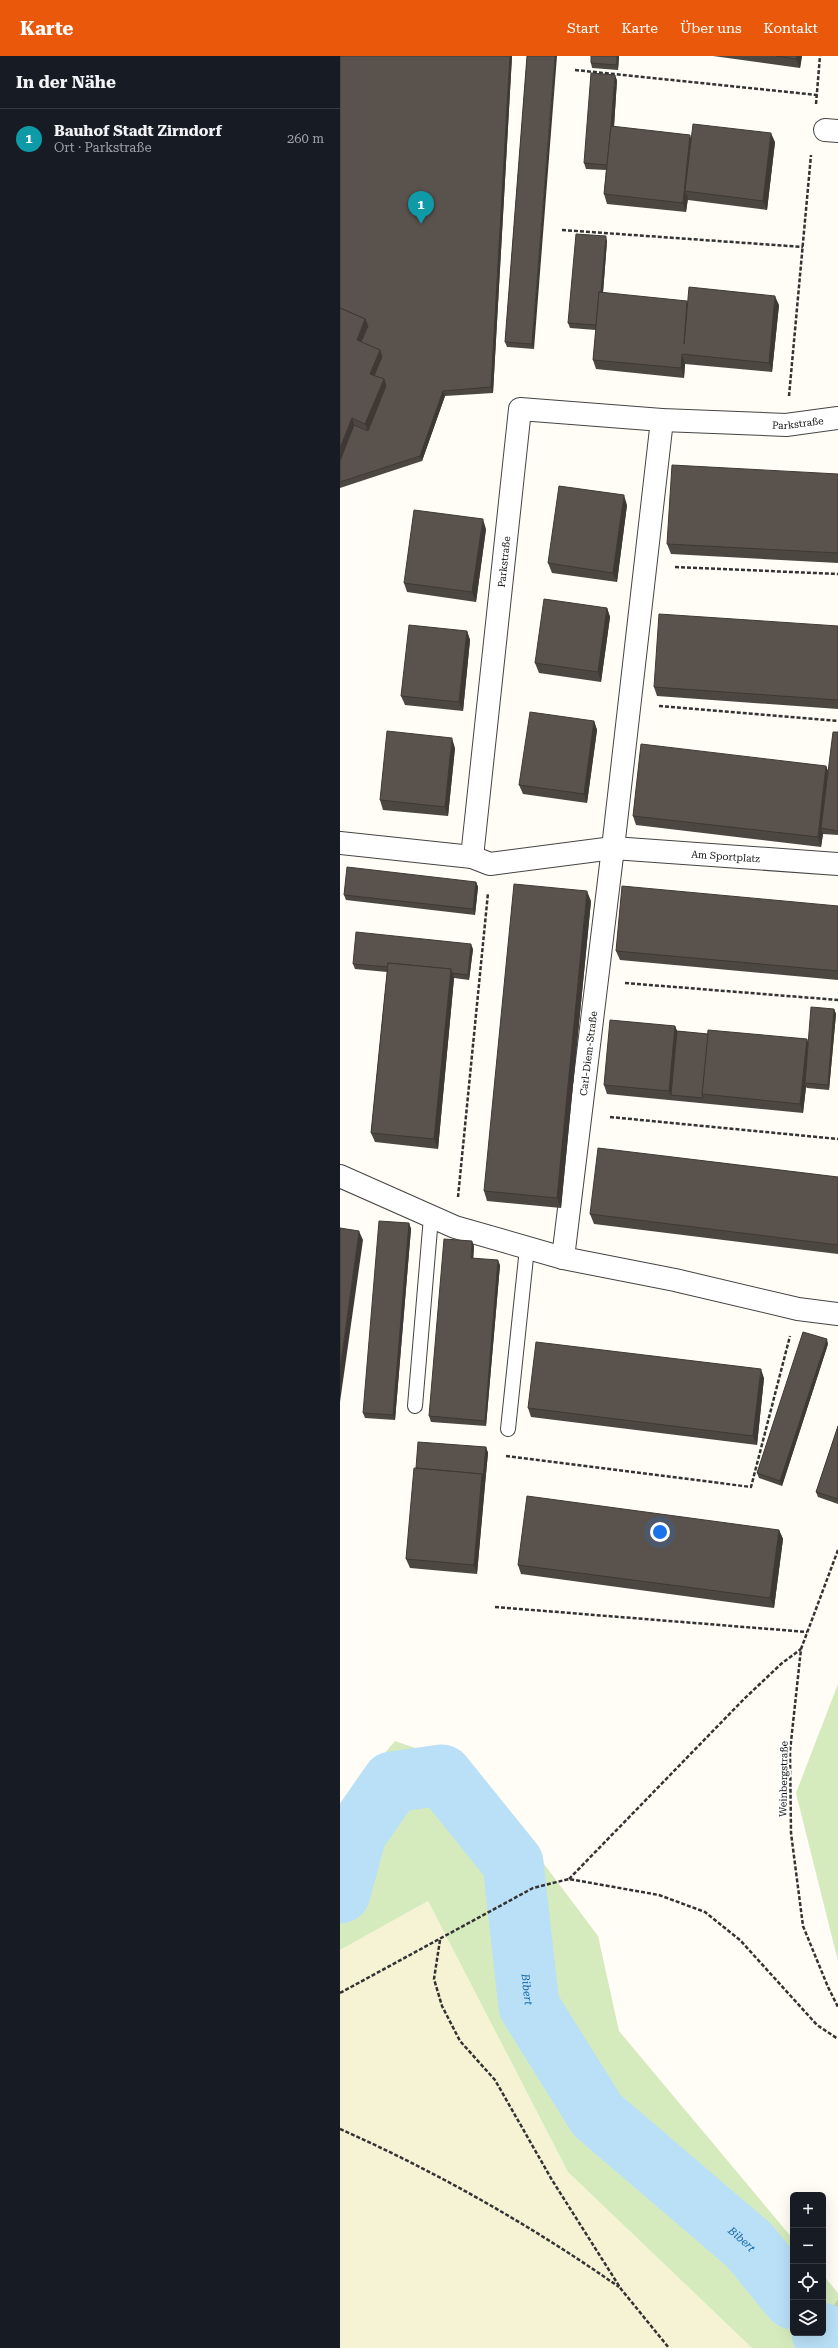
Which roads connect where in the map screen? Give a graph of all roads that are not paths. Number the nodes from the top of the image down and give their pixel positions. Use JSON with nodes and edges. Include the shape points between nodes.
{"nodes":[{"id":1,"x":838,"y":418,"type":"edge"},
{"id":2,"x":662,"y":420,"type":"junction"},
{"id":3,"x":340,"y":843,"type":"edge"},
{"id":4,"x":613,"y":848,"type":"junction"},
{"id":5,"x":481,"y":861,"type":"junction"},
{"id":6,"x":838,"y":864,"type":"edge"},
{"id":7,"x":340,"y":1176,"type":"edge"},
{"id":8,"x":431,"y":1216,"type":"junction"},
{"id":9,"x":527,"y":1248,"type":"junction"},
{"id":10,"x":563,"y":1258,"type":"junction"},
{"id":11,"x":838,"y":1314,"type":"edge"},
{"id":12,"x":415,"y":1406,"type":"dead end"},
{"id":13,"x":508,"y":1429,"type":"dead end"}],
"edges":[{"from":1,"to":2,"type":"street","name":"Parkstraße","via":[[786,425]]},
{"from":2,"to":4,"type":"street"},
{"from":2,"to":5,"type":"street","name":"Parkstraße","via":[[520,409]]},
{"from":3,"to":5,"type":"street"},
{"from":4,"to":5,"type":"street"},
{"from":4,"to":6,"type":"street","name":"Am Sportplatz"},
{"from":4,"to":10,"type":"street","name":"Carl-Diem-Straße"},
{"from":7,"to":8,"type":"street"},
{"from":8,"to":9,"type":"street","via":[[455,1227]]},
{"from":8,"to":12,"type":"lane"},
{"from":9,"to":10,"type":"street"},
{"from":9,"to":13,"type":"lane"},
{"from":10,"to":11,"type":"street","via":[[798,1308]]}]}
